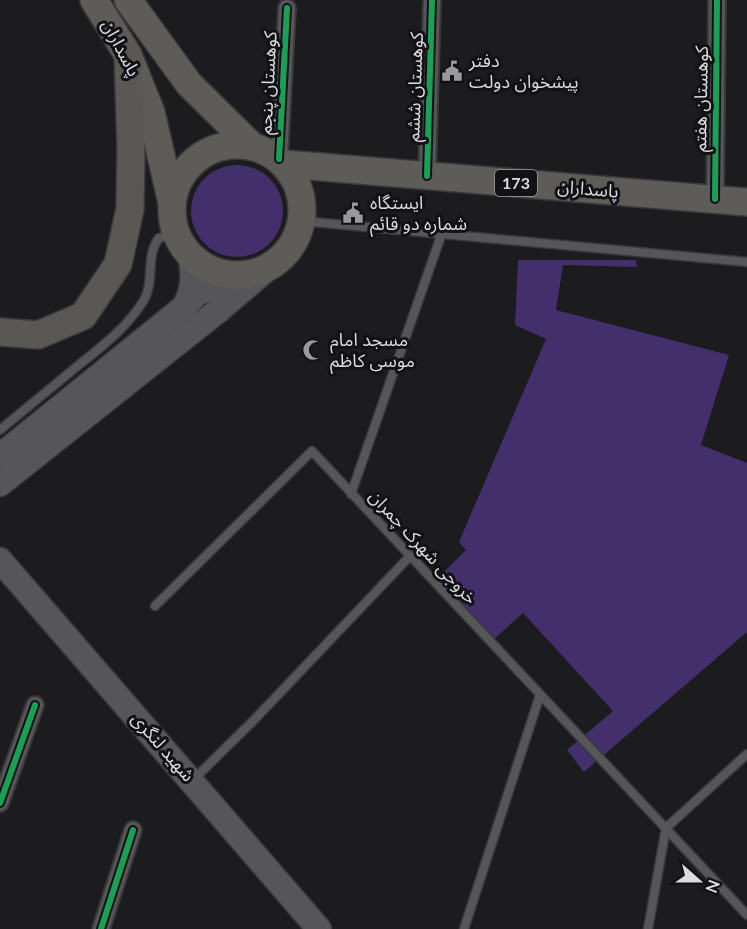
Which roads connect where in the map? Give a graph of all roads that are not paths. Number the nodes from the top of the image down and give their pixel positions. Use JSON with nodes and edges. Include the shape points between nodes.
{"nodes":[{"id":1,"x":94,"y":0,"type":"edge"},
{"id":2,"x":128,"y":0,"type":"edge"},
{"id":3,"x":432,"y":0,"type":"edge"},
{"id":4,"x":717,"y":0,"type":"edge"},
{"id":5,"x":287,"y":8,"type":"dead end"},
{"id":6,"x":152,"y":34,"type":"junction"},
{"id":7,"x":128,"y":55,"type":"junction"},
{"id":8,"x":251,"y":145,"type":"junction"},
{"id":9,"x":282,"y":162,"type":"junction"},
{"id":10,"x":427,"y":176,"type":"junction"},
{"id":11,"x":715,"y":199,"type":"junction"},
{"id":12,"x":747,"y":202,"type":"edge"},
{"id":13,"x":172,"y":203,"type":"junction"},
{"id":14,"x":302,"y":221,"type":"junction"},
{"id":15,"x":442,"y":233,"type":"junction"},
{"id":16,"x":186,"y":251,"type":"junction"},
{"id":17,"x":747,"y":262,"type":"edge"},
{"id":18,"x":267,"y":269,"type":"junction"},
{"id":19,"x":183,"y":307,"type":"junction"},
{"id":20,"x":219,"y":310,"type":"junction"},
{"id":21,"x":0,"y":332,"type":"edge"},
{"id":22,"x":0,"y":430,"type":"edge"},
{"id":23,"x":0,"y":456,"type":"edge"},
{"id":24,"x":0,"y":484,"type":"edge"},
{"id":25,"x":351,"y":494,"type":"junction"},
{"id":26,"x":410,"y":556,"type":"junction"},
{"id":27,"x":2,"y":560,"type":"edge"},
{"id":28,"x":155,"y":606,"type":"dead end"},
{"id":29,"x":540,"y":695,"type":"junction"},
{"id":30,"x":34,"y":705,"type":"dead end"},
{"id":31,"x":747,"y":754,"type":"edge"},
{"id":32,"x":192,"y":781,"type":"junction"},
{"id":33,"x":0,"y":803,"type":"edge"},
{"id":34,"x":666,"y":828,"type":"junction"},
{"id":35,"x":133,"y":830,"type":"dead end"},
{"id":36,"x":747,"y":915,"type":"edge"},
{"id":37,"x":101,"y":929,"type":"edge"},
{"id":38,"x":320,"y":929,"type":"edge"},
{"id":39,"x":464,"y":929,"type":"edge"},
{"id":40,"x":648,"y":929,"type":"edge"}],
"edges":[{"from":1,"to":7,"type":"main road","name":"پاسداران"},
{"from":2,"to":6,"type":"main road","name":"پاسداران"},
{"from":3,"to":10,"type":"street","name":"کوهستان ششم"},
{"from":4,"to":11,"type":"street","name":"کوهستان هفتم"},
{"from":5,"to":9,"type":"street","name":"کوهستان پنجم"},
{"from":6,"to":7,"type":"main road"},
{"from":6,"to":8,"type":"main road","name":"پاسداران","via":[[189,84]]},
{"from":7,"to":13,"type":"main road","name":"پاسداران","via":[[151,112]]},
{"from":7,"to":21,"type":"highway","via":[[130,209],[118,264],[83,316],[39,335]]},
{"from":8,"to":9,"type":"main road"},
{"from":8,"to":13,"type":"main road","via":[[229,144],[208,150],[190,163],[178,181]]},
{"from":9,"to":10,"type":"main road","name":"پاسداران","number":"173"},
{"from":9,"to":14,"type":"main road","via":[[297,182]]},
{"from":10,"to":11,"type":"main road","name":"پاسداران","number":"173"},
{"from":11,"to":12,"type":"main road","name":"پاسداران","number":"173"},
{"from":13,"to":16,"type":"main road","via":[[173,225]]},
{"from":14,"to":15,"type":"lane"},
{"from":14,"to":18,"type":"main road","via":[[295,241]]},
{"from":15,"to":17,"type":"lane"},
{"from":15,"to":25,"type":"lane","name":"خروجی شهرک چمران"},
{"from":16,"to":18,"type":"main road","via":[[206,268],[226,274],[246,275]]},
{"from":16,"to":19,"type":"main road","via":[[194,276]]},
{"from":16,"to":22,"type":"lane","via":[[168,236],[159,238],[152,252],[146,297],[132,317]]},
{"from":18,"to":20,"type":"main road"},
{"from":19,"to":20,"type":"main road","via":[[211,288],[221,294]]},
{"from":19,"to":23,"type":"main road"},
{"from":20,"to":24,"type":"main road"},
{"from":25,"to":26,"type":"lane","name":"خروجی شهرک چمران"},
{"from":25,"to":28,"type":"lane","via":[[312,451]]},
{"from":26,"to":29,"type":"lane","name":"خروجی شهرک چمران"},
{"from":26,"to":32,"type":"lane"},
{"from":27,"to":32,"type":"main road","name":"شهید لنگری"},
{"from":29,"to":34,"type":"lane","name":"خروجی شهرک چمران"},
{"from":29,"to":39,"type":"lane"},
{"from":30,"to":33,"type":"street"},
{"from":31,"to":34,"type":"lane"},
{"from":32,"to":38,"type":"main road","name":"شهید لنگری"},
{"from":34,"to":36,"type":"lane","name":"خروجی شهرک چمران"},
{"from":34,"to":40,"type":"lane"},
{"from":35,"to":37,"type":"street"}]}
